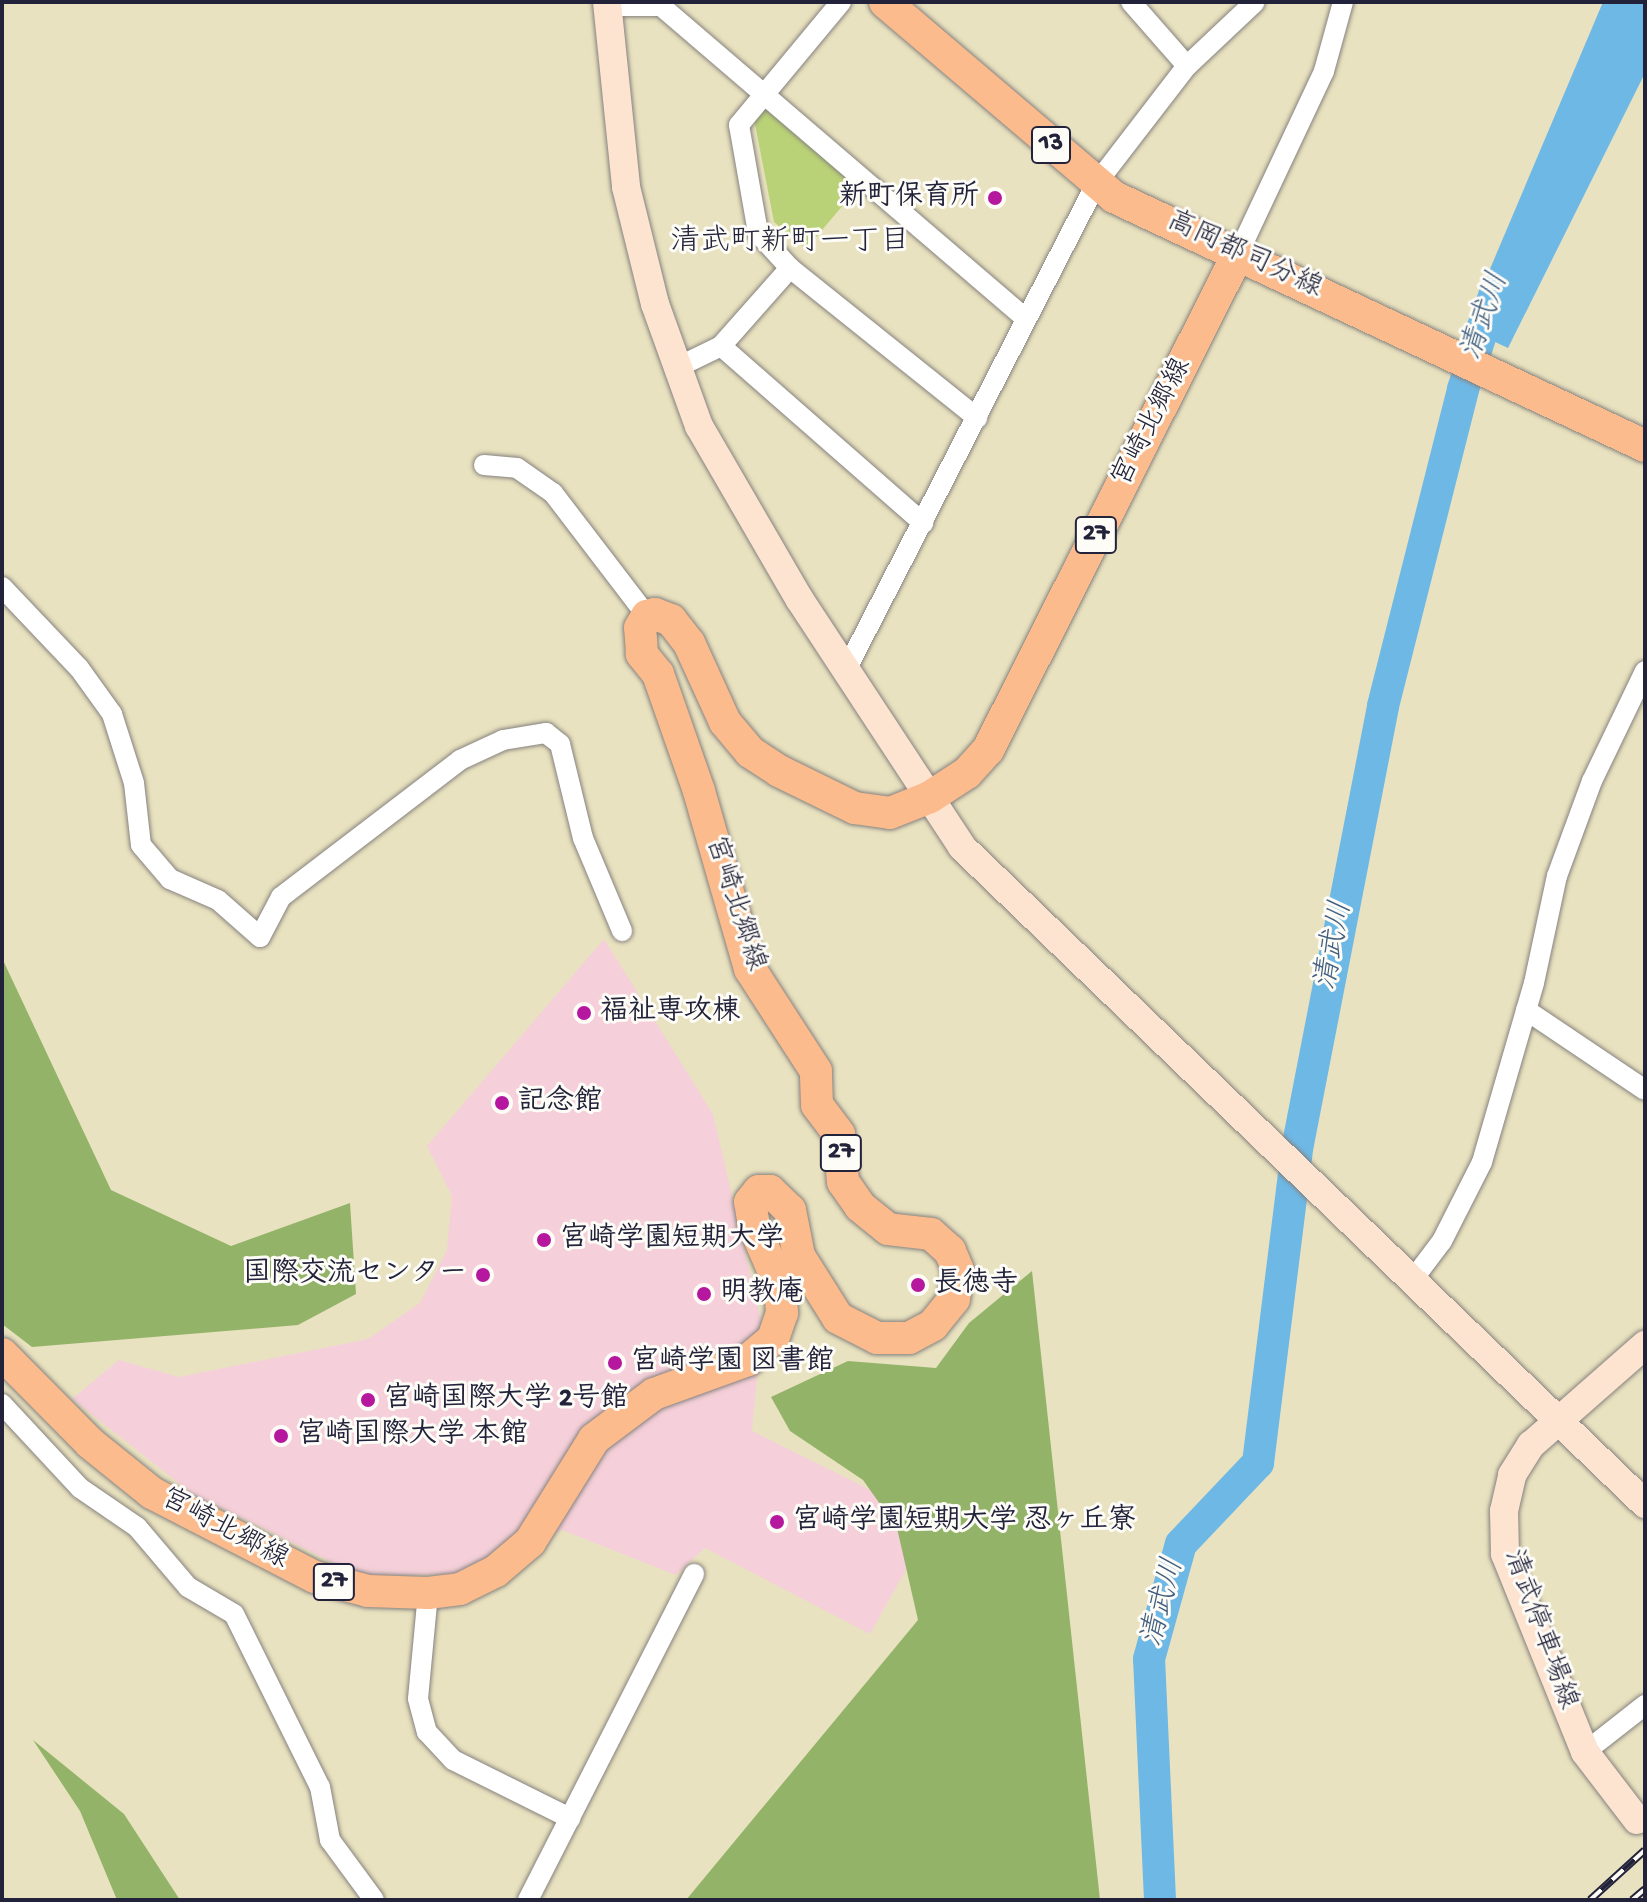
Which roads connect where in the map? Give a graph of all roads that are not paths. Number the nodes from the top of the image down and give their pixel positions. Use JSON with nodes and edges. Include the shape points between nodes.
{"nodes":[{"id":1,"x":841,"y":2,"type":"edge"},
{"id":2,"x":885,"y":2,"type":"edge"},
{"id":3,"x":1131,"y":2,"type":"edge"},
{"id":4,"x":1255,"y":2,"type":"edge"},
{"id":5,"x":1343,"y":2,"type":"edge"},
{"id":6,"x":607,"y":4,"type":"edge"},
{"id":7,"x":1187,"y":66,"type":"junction"},
{"id":8,"x":765,"y":92,"type":"junction"},
{"id":9,"x":1096,"y":184,"type":"junction"},
{"id":10,"x":1238,"y":254,"type":"junction"},
{"id":11,"x":790,"y":268,"type":"junction"},
{"id":12,"x":1026,"y":319,"type":"junction"},
{"id":13,"x":721,"y":346,"type":"junction"},
{"id":14,"x":678,"y":367,"type":"junction"},
{"id":15,"x":977,"y":418,"type":"junction"},
{"id":16,"x":1645,"y":446,"type":"edge"},
{"id":17,"x":484,"y":465,"type":"dead end"},
{"id":18,"x":923,"y":523,"type":"junction"},
{"id":19,"x":2,"y":587,"type":"edge"},
{"id":20,"x":647,"y":616,"type":"junction"},
{"id":21,"x":846,"y":670,"type":"junction"},
{"id":22,"x":1645,"y":671,"type":"edge"},
{"id":23,"x":930,"y":797,"type":"junction"},
{"id":24,"x":622,"y":931,"type":"dead end"},
{"id":25,"x":1526,"y":1010,"type":"junction"},
{"id":26,"x":1645,"y":1090,"type":"edge"},
{"id":27,"x":1404,"y":1269,"type":"junction"},
{"id":28,"x":1645,"y":1345,"type":"edge"},
{"id":29,"x":2,"y":1354,"type":"edge"},
{"id":30,"x":2,"y":1404,"type":"edge"},
{"id":31,"x":1559,"y":1416,"type":"junction"},
{"id":32,"x":1645,"y":1504,"type":"edge"},
{"id":33,"x":694,"y":1574,"type":"dead end"},
{"id":34,"x":428,"y":1593,"type":"junction"},
{"id":35,"x":1645,"y":1705,"type":"edge"},
{"id":36,"x":1585,"y":1752,"type":"junction"},
{"id":37,"x":570,"y":1818,"type":"junction"},
{"id":38,"x":1637,"y":1820,"type":"dead end"},
{"id":39,"x":374,"y":1900,"type":"edge"},
{"id":40,"x":528,"y":1900,"type":"edge"}],
"edges":[{"from":1,"to":8,"type":"street"},
{"from":2,"to":9,"type":"main road","name":"高岡都司分線","number":"13"},
{"from":3,"to":7,"type":"street"},
{"from":4,"to":7,"type":"street"},
{"from":5,"to":10,"type":"street","via":[[1324,71]]},
{"from":6,"to":8,"type":"street","via":[[661,6]]},
{"from":6,"to":14,"type":"street","via":[[626,187],[655,304]]},
{"from":7,"to":9,"type":"street"},
{"from":8,"to":11,"type":"street","via":[[739,125],[758,233]]},
{"from":8,"to":12,"type":"street"},
{"from":9,"to":10,"type":"main road","name":"高岡都司分線","number":"13"},
{"from":9,"to":12,"type":"street"},
{"from":10,"to":16,"type":"main road","name":"高岡都司分線","number":"13"},
{"from":10,"to":23,"type":"main road","name":"宮崎北郷線","number":"27","via":[[988,750]]},
{"from":11,"to":13,"type":"street"},
{"from":11,"to":15,"type":"street"},
{"from":12,"to":15,"type":"street"},
{"from":13,"to":14,"type":"street"},
{"from":13,"to":18,"type":"street"},
{"from":14,"to":21,"type":"street","via":[[699,426],[729,482]]},
{"from":15,"to":18,"type":"street"},
{"from":17,"to":20,"type":"street","via":[[517,468],[553,493]]},
{"from":18,"to":21,"type":"street"},
{"from":19,"to":24,"type":"street","via":[[79,668],[112,714],[134,783],[141,845],[170,879],[218,900],[260,937],[281,897],[460,760],[503,740],[546,733],[560,744],[583,838]]},
{"from":20,"to":23,"type":"main road","name":"宮崎北郷線","number":"27","via":[[671,620],[689,643],[725,722],[750,752],[779,771],[855,808],[890,813]]},
{"from":20,"to":34,"type":"main road","name":"宮崎北郷線","number":"27","via":[[640,628],[642,654],[658,674],[679,732],[750,969],[816,1071],[817,1105],[839,1134],[843,1182],[860,1206],[888,1229],[931,1234],[950,1251],[958,1270],[954,1299],[933,1325],[909,1338],[877,1338],[838,1318],[799,1256],[790,1210],[770,1191],[759,1191],[750,1202],[754,1226],[780,1286],[782,1313],[773,1339],[748,1360],[654,1394],[594,1439],[530,1542],[496,1571],[460,1589]]},
{"from":21,"to":23,"type":"street"},
{"from":22,"to":25,"type":"street","via":[[1592,781],[1557,876]]},
{"from":23,"to":27,"type":"street","via":[[989,878]]},
{"from":25,"to":26,"type":"street"},
{"from":25,"to":27,"type":"street","via":[[1482,1162],[1442,1241]]},
{"from":27,"to":31,"type":"street"},
{"from":28,"to":31,"type":"street","name":"清武停車場線"},
{"from":29,"to":34,"type":"main road","name":"宮崎北郷線","number":"27","via":[[90,1443],[152,1493],[315,1577],[368,1591]]},
{"from":30,"to":39,"type":"street","via":[[80,1488],[137,1527],[188,1587],[234,1614],[320,1787],[330,1840]]},
{"from":31,"to":32,"type":"street"},
{"from":31,"to":36,"type":"street","name":"清武停車場線","via":[[1512,1475],[1504,1511],[1505,1554]]},
{"from":33,"to":37,"type":"street"},
{"from":34,"to":37,"type":"street","via":[[418,1699],[427,1732],[453,1760]]},
{"from":35,"to":36,"type":"street"},
{"from":36,"to":38,"type":"street","name":"清武停車場線"},
{"from":37,"to":40,"type":"street"}]}
